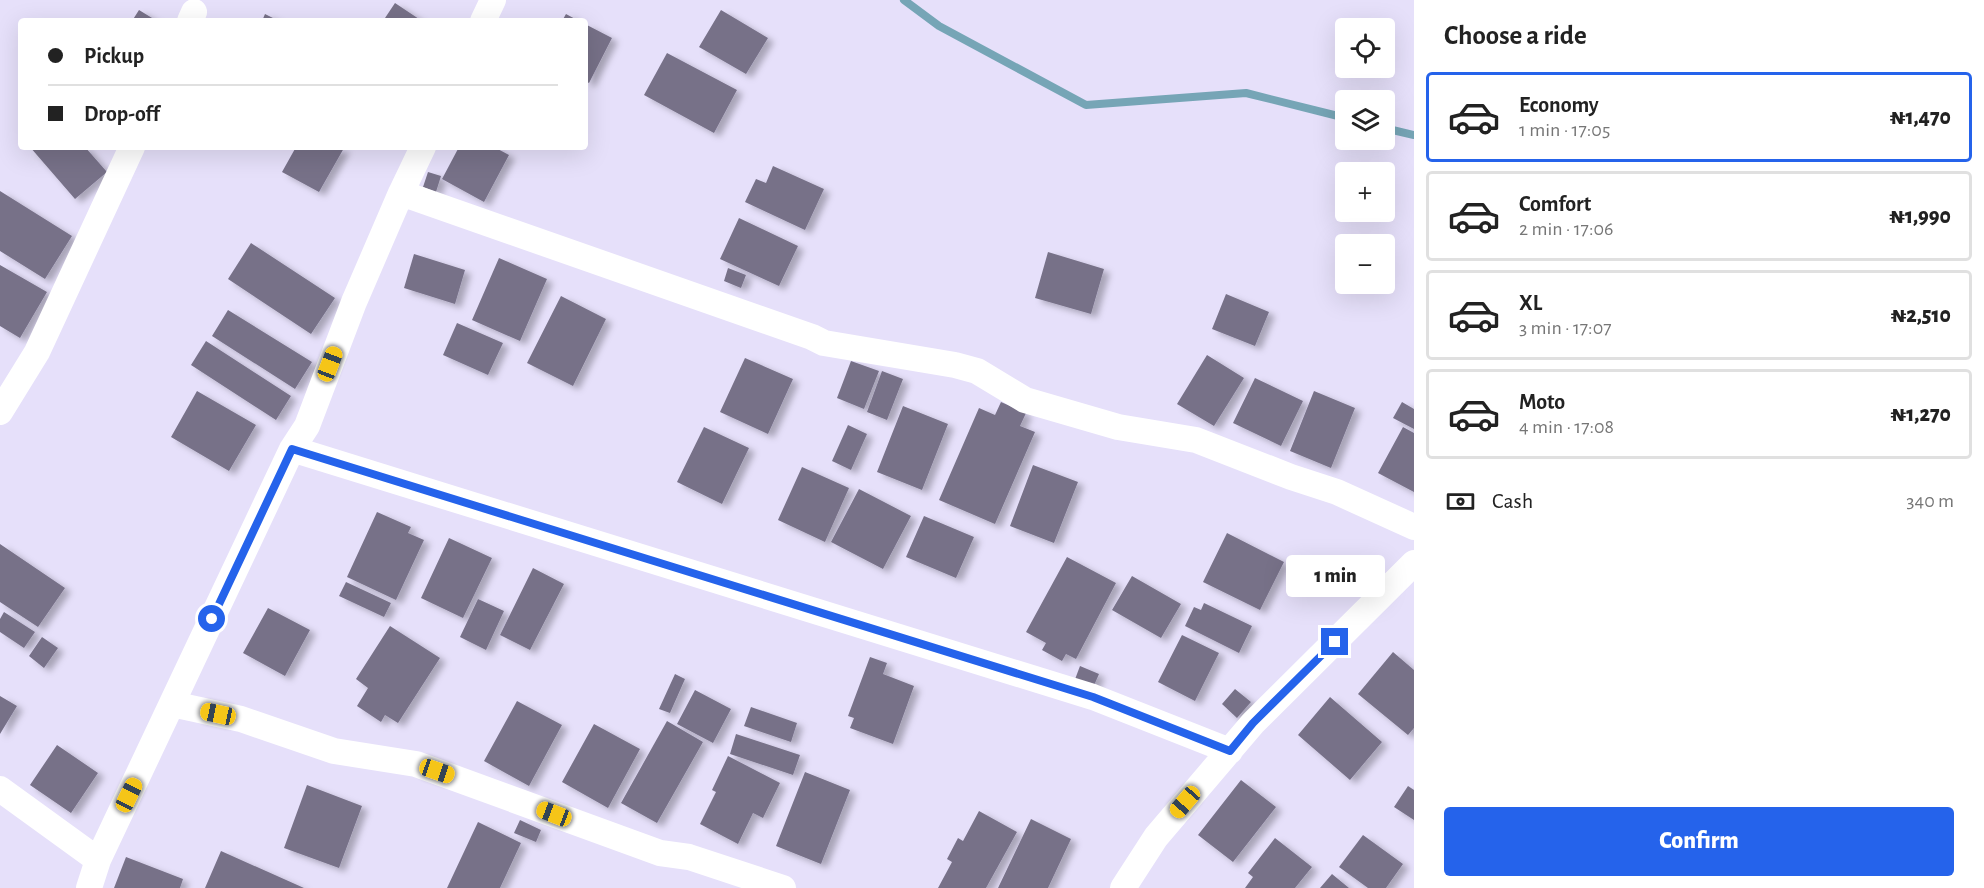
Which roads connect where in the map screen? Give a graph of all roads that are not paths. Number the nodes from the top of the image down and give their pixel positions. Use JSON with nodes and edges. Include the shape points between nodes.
{"nodes":[{"id":1,"x":493,"y":0,"type":"edge"},
{"id":2,"x":484,"y":18,"type":"edge"},
{"id":3,"x":131,"y":150,"type":"edge"},
{"id":4,"x":422,"y":150,"type":"edge"},
{"id":5,"x":401,"y":193,"type":"junction"},
{"id":6,"x":0,"y":412,"type":"edge"},
{"id":7,"x":292,"y":449,"type":"junction"},
{"id":8,"x":1414,"y":527,"type":"edge"},
{"id":9,"x":1414,"y":563,"type":"edge"},
{"id":10,"x":172,"y":705,"type":"junction"},
{"id":11,"x":1230,"y":751,"type":"junction"},
{"id":12,"x":0,"y":789,"type":"edge"},
{"id":13,"x":98,"y":860,"type":"junction"},
{"id":14,"x":88,"y":888,"type":"edge"},
{"id":15,"x":783,"y":888,"type":"edge"},
{"id":16,"x":1123,"y":888,"type":"edge"}],
"edges":[{"from":1,"to":2,"type":"street"},
{"from":3,"to":6,"type":"street","via":[[37,352]]},
{"from":4,"to":5,"type":"street"},
{"from":5,"to":7,"type":"street","via":[[307,426]]},
{"from":5,"to":8,"type":"street","via":[[824,343],[955,365],[977,371],[1024,400],[1118,427],[1196,440],[1337,492]]},
{"from":7,"to":10,"type":"street"},
{"from":7,"to":11,"type":"street","via":[[1093,697]]},
{"from":9,"to":11,"type":"street","via":[[1253,723]]},
{"from":10,"to":13,"type":"street"},
{"from":10,"to":15,"type":"street","via":[[241,719],[334,751],[416,764],[660,853],[690,857]]},
{"from":11,"to":16,"type":"street","via":[[1156,837]]},
{"from":12,"to":13,"type":"street"},
{"from":13,"to":14,"type":"street"}]}
